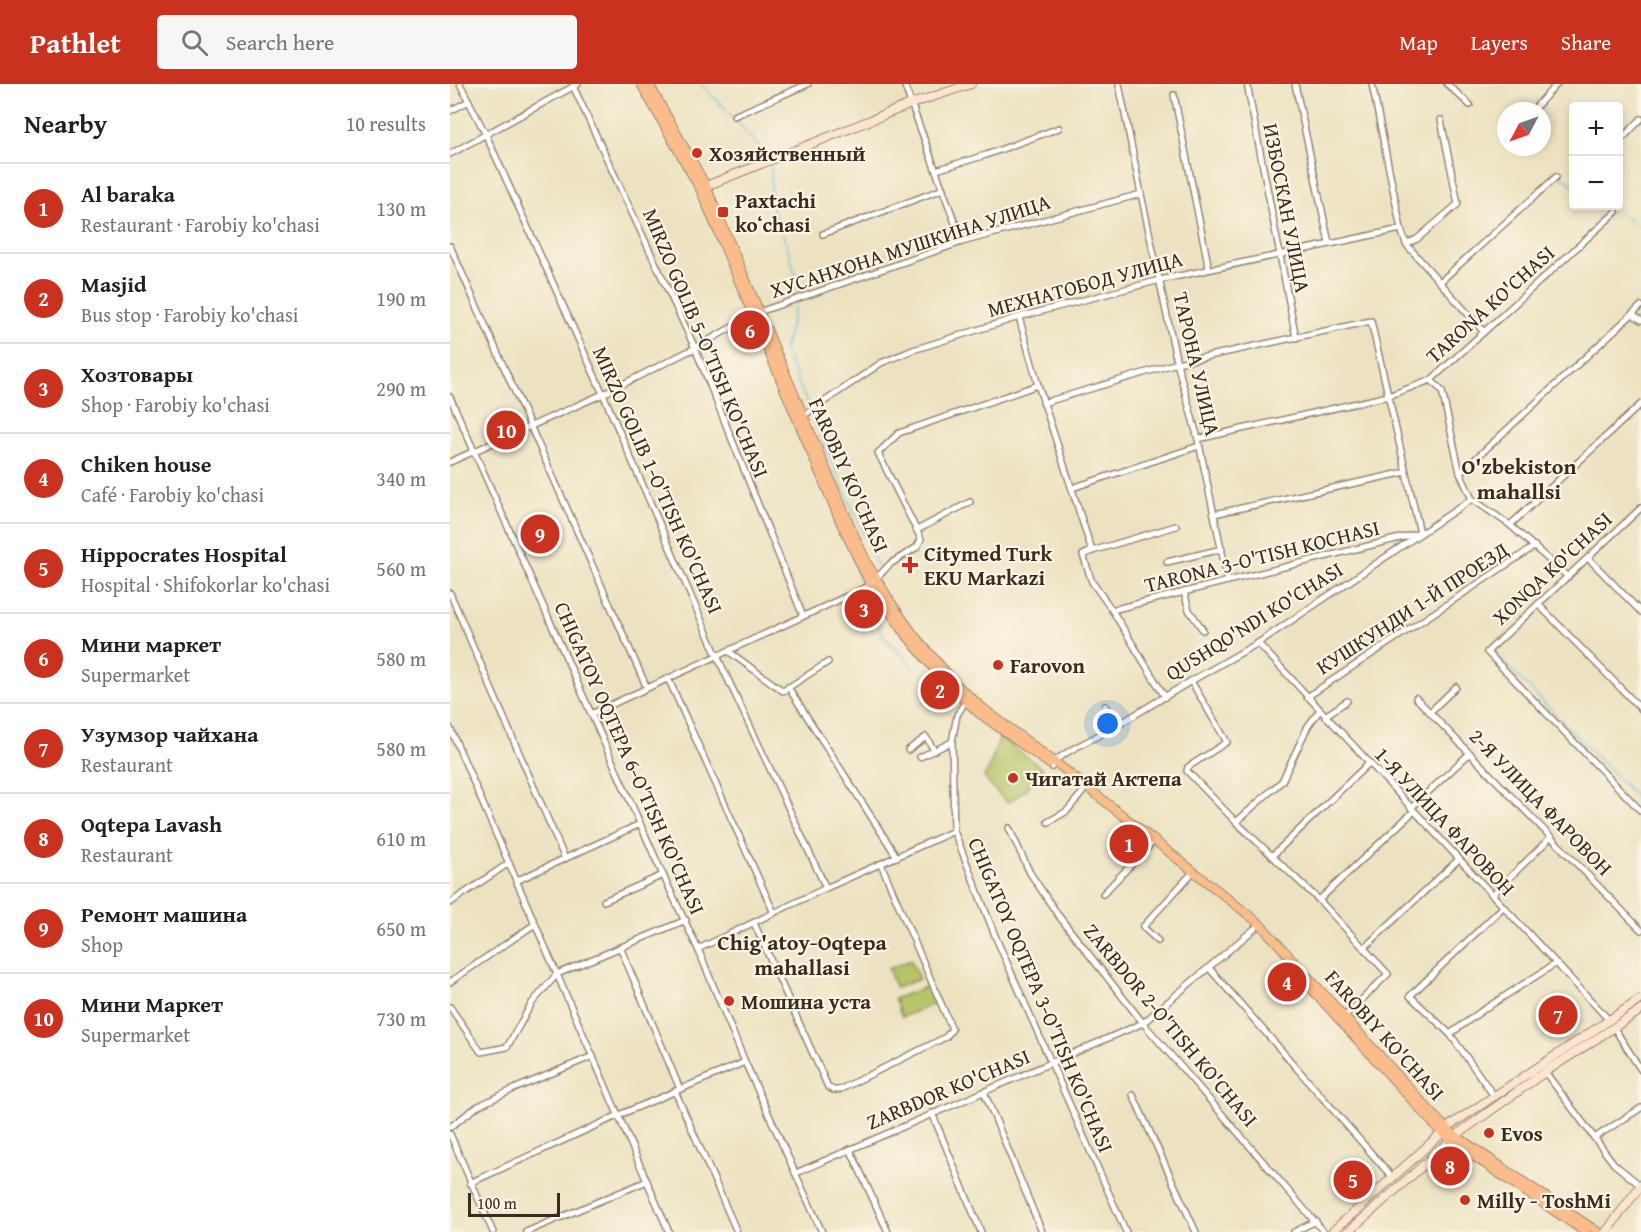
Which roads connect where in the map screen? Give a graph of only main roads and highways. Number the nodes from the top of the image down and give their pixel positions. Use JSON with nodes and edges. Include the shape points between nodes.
{"nodes":[{"id":1,"x":642,"y":84,"type":"edge"},
{"id":2,"x":649,"y":84,"type":"edge"},
{"id":3,"x":971,"y":84,"type":"edge"},
{"id":4,"x":703,"y":188,"type":"junction"},
{"id":5,"x":1085,"y":789,"type":"junction"},
{"id":6,"x":1192,"y":873,"type":"junction"},
{"id":7,"x":1258,"y":926,"type":"junction"},
{"id":8,"x":1641,"y":999,"type":"edge"},
{"id":9,"x":1641,"y":1010,"type":"edge"},
{"id":10,"x":1445,"y":1131,"type":"junction"},
{"id":11,"x":1453,"y":1139,"type":"junction"},
{"id":12,"x":1407,"y":1166,"type":"junction"},
{"id":13,"x":1415,"y":1174,"type":"junction"},
{"id":14,"x":1641,"y":1186,"type":"edge"},
{"id":15,"x":1332,"y":1232,"type":"edge"},
{"id":16,"x":1348,"y":1232,"type":"edge"},
{"id":17,"x":1585,"y":1232,"type":"edge"},
{"id":18,"x":1598,"y":1232,"type":"edge"},
{"id":19,"x":1606,"y":1232,"type":"edge"}],
"edges":[{"from":1,"to":4,"type":"main road","name":"FAROBIY KO'CHASI"},
{"from":2,"to":4,"type":"main road","name":"FAROBIY KO'CHASI"},
{"from":3,"to":4,"type":"main road"},
{"from":4,"to":5,"type":"main road","name":"FAROBIY KO'CHASI","via":[[840,521],[906,636],[943,680]]},
{"from":5,"to":6,"type":"main road","name":"FAROBIY KO'CHASI"},
{"from":5,"to":6,"type":"main road","name":"FAROBIY KO'CHASI"},
{"from":6,"to":7,"type":"main road","name":"FAROBIY KO'CHASI"},
{"from":7,"to":10,"type":"main road","name":"FAROBIY KO'CHASI"},
{"from":7,"to":10,"type":"main road","name":"FAROBIY KO'CHASI"},
{"from":8,"to":10,"type":"main road"},
{"from":9,"to":11,"type":"main road","via":[[1545,1072]]},
{"from":10,"to":11,"type":"main road","name":"FAROBIY KO'CHASI"},
{"from":10,"to":12,"type":"main road"},
{"from":11,"to":13,"type":"main road"},
{"from":11,"to":17,"type":"main road","name":"FAROBIY KO'CHASI"},
{"from":11,"to":18,"type":"main road","name":"FAROBIY KO'CHASI"},
{"from":12,"to":13,"type":"main road"},
{"from":12,"to":15,"type":"main road"},
{"from":13,"to":16,"type":"main road"},
{"from":14,"to":19,"type":"main road"}]}
